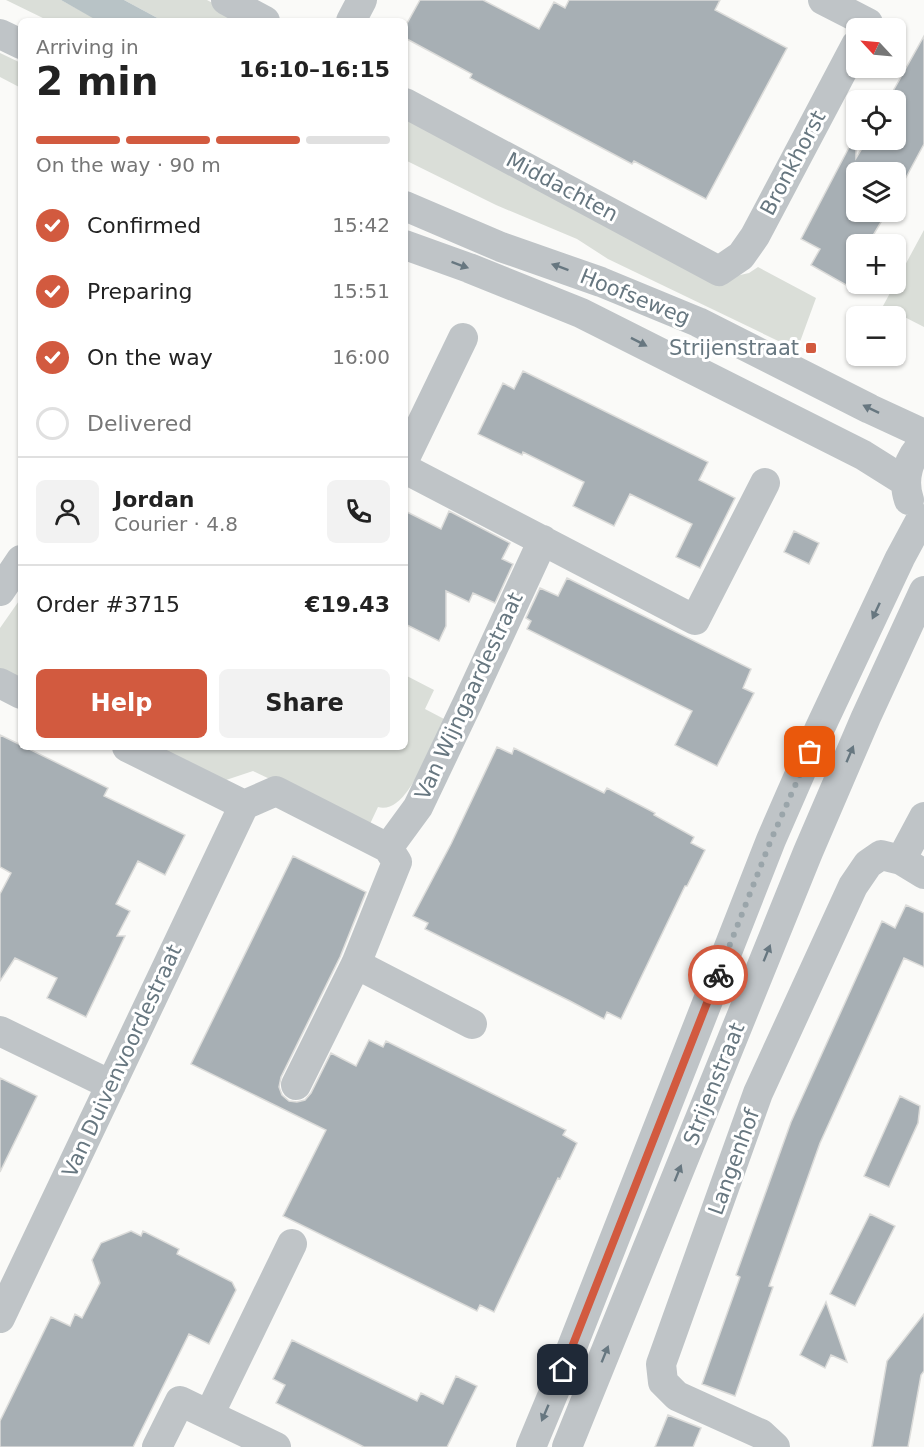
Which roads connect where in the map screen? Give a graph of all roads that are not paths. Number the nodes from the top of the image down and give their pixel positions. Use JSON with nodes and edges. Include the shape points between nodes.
{"nodes":[{"id":1,"x":226,"y":0,"type":"edge"},
{"id":2,"x":362,"y":0,"type":"edge"},
{"id":3,"x":823,"y":0,"type":"edge"},
{"id":4,"x":259,"y":18,"type":"edge"},
{"id":5,"x":353,"y":18,"type":"edge"},
{"id":6,"x":856,"y":18,"type":"edge"},
{"id":7,"x":0,"y":34,"type":"edge"},
{"id":8,"x":18,"y":43,"type":"edge"},
{"id":9,"x":846,"y":64,"type":"edge"},
{"id":10,"x":408,"y":105,"type":"edge"},
{"id":11,"x":408,"y":207,"type":"edge"},
{"id":12,"x":408,"y":246,"type":"edge"},
{"id":13,"x":718,"y":271,"type":"joint"},
{"id":14,"x":464,"y":338,"type":"dead end"},
{"id":15,"x":924,"y":434,"type":"edge"},
{"id":16,"x":924,"y":443,"type":"edge"},
{"id":17,"x":408,"y":452,"type":"edge"},
{"id":18,"x":408,"y":471,"type":"edge"},
{"id":19,"x":906,"y":482,"type":"junction"},
{"id":20,"x":765,"y":483,"type":"dead end"},
{"id":21,"x":922,"y":521,"type":"edge"},
{"id":22,"x":543,"y":540,"type":"junction"},
{"id":23,"x":18,"y":564,"type":"edge"},
{"id":24,"x":0,"y":591,"type":"edge"},
{"id":25,"x":924,"y":591,"type":"edge"},
{"id":26,"x":0,"y":684,"type":"edge"},
{"id":27,"x":18,"y":693,"type":"edge"},
{"id":28,"x":134,"y":750,"type":"edge"},
{"id":29,"x":244,"y":805,"type":"junction"},
{"id":30,"x":924,"y":817,"type":"edge"},
{"id":31,"x":388,"y":848,"type":"junction"},
{"id":32,"x":913,"y":867,"type":"edge"},
{"id":33,"x":356,"y":964,"type":"junction"},
{"id":34,"x":472,"y":1024,"type":"dead end"},
{"id":35,"x":0,"y":1031,"type":"edge"},
{"id":36,"x":111,"y":1085,"type":"junction"},
{"id":37,"x":296,"y":1085,"type":"dead end"},
{"id":38,"x":292,"y":1244,"type":"dead end"},
{"id":39,"x":0,"y":1318,"type":"edge"},
{"id":40,"x":209,"y":1415,"type":"junction"},
{"id":41,"x":157,"y":1447,"type":"edge"},
{"id":42,"x":276,"y":1447,"type":"edge"},
{"id":43,"x":531,"y":1447,"type":"edge"},
{"id":44,"x":567,"y":1447,"type":"edge"},
{"id":45,"x":775,"y":1447,"type":"edge"}],
"edges":[{"from":1,"to":4,"type":"street"},
{"from":2,"to":5,"type":"street"},
{"from":3,"to":6,"type":"street"},
{"from":7,"to":8,"type":"street"},
{"from":9,"to":13,"type":"street","name":"Bronkhorst","via":[[755,236],[741,256]]},
{"from":10,"to":13,"type":"street","name":"Middachten"},
{"from":15,"to":11,"type":"street","name":"Hoofseweg","one_way":true,"via":[[698,322]]},
{"from":12,"to":19,"type":"street","name":"Hoofseweg","one_way":true,"via":[[581,313],[858,452]]},
{"from":14,"to":17,"type":"street"},
{"from":16,"to":19,"type":"street","via":[[909,465]]},
{"from":18,"to":22,"type":"street"},
{"from":19,"to":21,"type":"street","via":[[908,496]]},
{"from":20,"to":22,"type":"street","via":[[695,620]]},
{"from":21,"to":43,"type":"street","name":"Strijenstraat","one_way":true,"via":[[900,558],[771,840]]},
{"from":22,"to":31,"type":"street","name":"Van Wijngaardestraat","via":[[418,807]]},
{"from":23,"to":24,"type":"street"},
{"from":44,"to":25,"type":"street","name":"Strijenstraat","one_way":true,"via":[[808,852]]},
{"from":26,"to":27,"type":"street"},
{"from":28,"to":29,"type":"street"},
{"from":29,"to":31,"type":"street","via":[[276,791]]},
{"from":29,"to":36,"type":"street","name":"Van Duivenvoordestraat"},
{"from":30,"to":32,"type":"street"},
{"from":31,"to":33,"type":"street","via":[[397,862]]},
{"from":32,"to":45,"type":"street","name":"Langenhof","via":[[881,855],[868,864],[853,886],[758,1094],[662,1364],[663,1382],[677,1396],[761,1434]]},
{"from":33,"to":34,"type":"street"},
{"from":33,"to":37,"type":"street"},
{"from":35,"to":36,"type":"street"},
{"from":36,"to":39,"type":"street","name":"Van Duivenvoordestraat"},
{"from":38,"to":40,"type":"street"},
{"from":40,"to":41,"type":"street","via":[[180,1401]]},
{"from":40,"to":42,"type":"street"}]}
